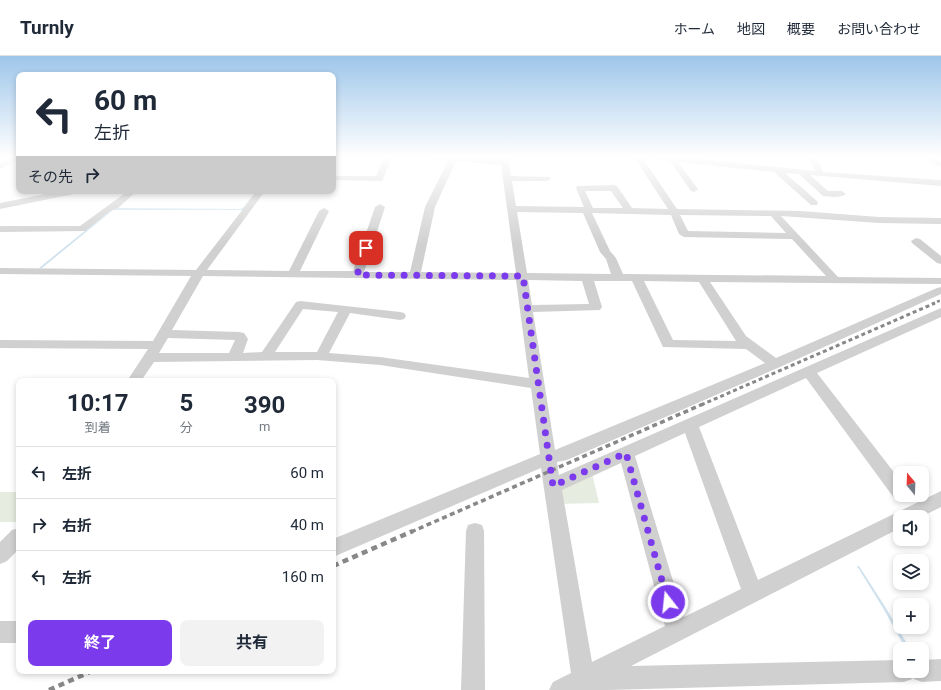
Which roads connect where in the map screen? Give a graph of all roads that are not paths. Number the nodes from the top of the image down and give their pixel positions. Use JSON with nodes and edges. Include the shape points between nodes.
{"nodes":[{"id":1,"x":440,"y":187,"type":"edge"},
{"id":2,"x":509,"y":187,"type":"edge"},
{"id":3,"x":657,"y":187,"type":"edge"},
{"id":4,"x":798,"y":187,"type":"edge"},
{"id":5,"x":818,"y":187,"type":"edge"},
{"id":6,"x":46,"y":194,"type":"edge"},
{"id":7,"x":59,"y":194,"type":"edge"},
{"id":8,"x":129,"y":194,"type":"edge"},
{"id":9,"x":259,"y":194,"type":"edge"},
{"id":10,"x":842,"y":194,"type":"dead end"},
{"id":11,"x":40,"y":198,"type":"junction"},
{"id":12,"x":25,"y":201,"type":"junction"},
{"id":13,"x":814,"y":203,"type":"dead end"},
{"id":14,"x":0,"y":206,"type":"edge"},
{"id":15,"x":380,"y":207,"type":"dead end"},
{"id":16,"x":512,"y":209,"type":"junction"},
{"id":17,"x":588,"y":210,"type":"junction"},
{"id":18,"x":629,"y":210,"type":"junction"},
{"id":19,"x":324,"y":212,"type":"dead end"},
{"id":20,"x":674,"y":212,"type":"junction"},
{"id":21,"x":774,"y":214,"type":"junction"},
{"id":22,"x":0,"y":217,"type":"edge"},
{"id":23,"x":941,"y":221,"type":"edge"},
{"id":24,"x":0,"y":229,"type":"edge"},
{"id":25,"x":793,"y":236,"type":"junction"},
{"id":26,"x":916,"y":241,"type":"dead end"},
{"id":27,"x":941,"y":262,"type":"edge"},
{"id":28,"x":0,"y":270,"type":"edge"},
{"id":29,"x":198,"y":273,"type":"junction"},
{"id":30,"x":293,"y":274,"type":"junction"},
{"id":31,"x":357,"y":275,"type":"junction"},
{"id":32,"x":415,"y":275,"type":"junction"},
{"id":33,"x":523,"y":276,"type":"junction"},
{"id":34,"x":587,"y":277,"type":"junction"},
{"id":35,"x":618,"y":277,"type":"junction"},
{"id":36,"x":636,"y":277,"type":"junction"},
{"id":37,"x":702,"y":278,"type":"junction"},
{"id":38,"x":834,"y":279,"type":"junction"},
{"id":39,"x":941,"y":281,"type":"edge"},
{"id":40,"x":941,"y":290,"type":"edge"},
{"id":41,"x":346,"y":309,"type":"junction"},
{"id":42,"x":527,"y":309,"type":"junction"},
{"id":43,"x":941,"y":312,"type":"edge"},
{"id":44,"x":400,"y":316,"type":"dead end"},
{"id":45,"x":227,"y":336,"type":"junction"},
{"id":46,"x":160,"y":339,"type":"junction"},
{"id":47,"x":0,"y":344,"type":"edge"},
{"id":48,"x":749,"y":345,"type":"junction"},
{"id":49,"x":266,"y":356,"type":"junction"},
{"id":50,"x":321,"y":356,"type":"junction"},
{"id":51,"x":214,"y":357,"type":"junction"},
{"id":52,"x":234,"y":357,"type":"junction"},
{"id":53,"x":150,"y":358,"type":"junction"},
{"id":54,"x":775,"y":364,"type":"junction"},
{"id":55,"x":809,"y":372,"type":"junction"},
{"id":56,"x":136,"y":378,"type":"edge"},
{"id":57,"x":538,"y":384,"type":"junction"},
{"id":58,"x":690,"y":425,"type":"junction"},
{"id":59,"x":626,"y":453,"type":"junction"},
{"id":60,"x":548,"y":458,"type":"junction"},
{"id":61,"x":893,"y":483,"type":"edge"},
{"id":62,"x":553,"y":486,"type":"junction"},
{"id":63,"x":941,"y":498,"type":"edge"},
{"id":64,"x":918,"y":510,"type":"edge"},
{"id":65,"x":893,"y":523,"type":"edge"},
{"id":66,"x":475,"y":531,"type":"dead end"},
{"id":67,"x":16,"y":539,"type":"edge"},
{"id":68,"x":336,"y":547,"type":"edge"},
{"id":69,"x":0,"y":555,"type":"edge"},
{"id":70,"x":753,"y":593,"type":"junction"},
{"id":71,"x":677,"y":631,"type":"junction"},
{"id":72,"x":0,"y":632,"type":"edge"},
{"id":73,"x":16,"y":632,"type":"edge"},
{"id":74,"x":941,"y":670,"type":"edge"},
{"id":75,"x":893,"y":671,"type":"edge"},
{"id":76,"x":929,"y":671,"type":"edge"},
{"id":77,"x":584,"y":684,"type":"edge"},
{"id":78,"x":473,"y":690,"type":"edge"},
{"id":79,"x":561,"y":690,"type":"edge"}],
"edges":[{"from":1,"to":32,"type":"street","via":[[430,207]]},
{"from":2,"to":16,"type":"street"},
{"from":3,"to":20,"type":"street"},
{"from":4,"to":13,"type":"street"},
{"from":5,"to":10,"type":"street","via":[[826,194]]},
{"from":6,"to":11,"type":"street"},
{"from":7,"to":11,"type":"street"},
{"from":8,"to":24,"type":"street","via":[[82,229]]},
{"from":9,"to":29,"type":"street"},
{"from":11,"to":12,"type":"street"},
{"from":12,"to":14,"type":"street"},
{"from":12,"to":22,"type":"street"},
{"from":15,"to":31,"type":"street"},
{"from":16,"to":17,"type":"street"},
{"from":16,"to":33,"type":"street"},
{"from":17,"to":18,"type":"street"},
{"from":17,"to":18,"type":"street","via":[[580,188],[614,188]]},
{"from":17,"to":35,"type":"street"},
{"from":18,"to":20,"type":"street"},
{"from":19,"to":30,"type":"street"},
{"from":20,"to":21,"type":"street"},
{"from":20,"to":25,"type":"street","via":[[684,234]]},
{"from":21,"to":23,"type":"street"},
{"from":21,"to":25,"type":"street"},
{"from":25,"to":38,"type":"street"},
{"from":26,"to":27,"type":"street"},
{"from":28,"to":29,"type":"street"},
{"from":29,"to":30,"type":"street"},
{"from":29,"to":46,"type":"street"},
{"from":30,"to":31,"type":"street"},
{"from":31,"to":32,"type":"street"},
{"from":32,"to":33,"type":"street"},
{"from":33,"to":34,"type":"street"},
{"from":33,"to":42,"type":"street"},
{"from":34,"to":35,"type":"street"},
{"from":34,"to":42,"type":"street","via":[[596,308]]},
{"from":35,"to":36,"type":"street"},
{"from":36,"to":37,"type":"street"},
{"from":36,"to":48,"type":"street","via":[[668,344]]},
{"from":37,"to":38,"type":"street"},
{"from":37,"to":48,"type":"street","via":[[741,339]]},
{"from":38,"to":39,"type":"street"},
{"from":40,"to":54,"type":"street"},
{"from":41,"to":44,"type":"street"},
{"from":41,"to":49,"type":"street","via":[[300,305]]},
{"from":41,"to":50,"type":"street"},
{"from":42,"to":57,"type":"street"},
{"from":43,"to":55,"type":"street"},
{"from":45,"to":46,"type":"street"},
{"from":45,"to":51,"type":"street"},
{"from":45,"to":52,"type":"street","via":[[239,336],[242,339]]},
{"from":46,"to":47,"type":"street"},
{"from":46,"to":53,"type":"street"},
{"from":48,"to":54,"type":"street"},
{"from":49,"to":50,"type":"street"},
{"from":49,"to":52,"type":"street"},
{"from":50,"to":57,"type":"street","via":[[380,361]]},
{"from":51,"to":52,"type":"street"},
{"from":51,"to":53,"type":"street"},
{"from":53,"to":56,"type":"street"},
{"from":54,"to":60,"type":"street","via":[[561,455]]},
{"from":55,"to":58,"type":"street"},
{"from":55,"to":61,"type":"street"},
{"from":57,"to":60,"type":"street"},
{"from":58,"to":59,"type":"street"},
{"from":58,"to":70,"type":"street"},
{"from":59,"to":62,"type":"street"},
{"from":59,"to":71,"type":"street"},
{"from":60,"to":62,"type":"street"},
{"from":60,"to":68,"type":"street"},
{"from":62,"to":77,"type":"street"},
{"from":63,"to":64,"type":"street"},
{"from":65,"to":70,"type":"street"},
{"from":66,"to":78,"type":"street"},
{"from":67,"to":69,"type":"street"},
{"from":70,"to":71,"type":"street"},
{"from":71,"to":77,"type":"street"},
{"from":72,"to":73,"type":"street"},
{"from":74,"to":76,"type":"street"},
{"from":75,"to":77,"type":"street"},
{"from":77,"to":79,"type":"street"}]}
